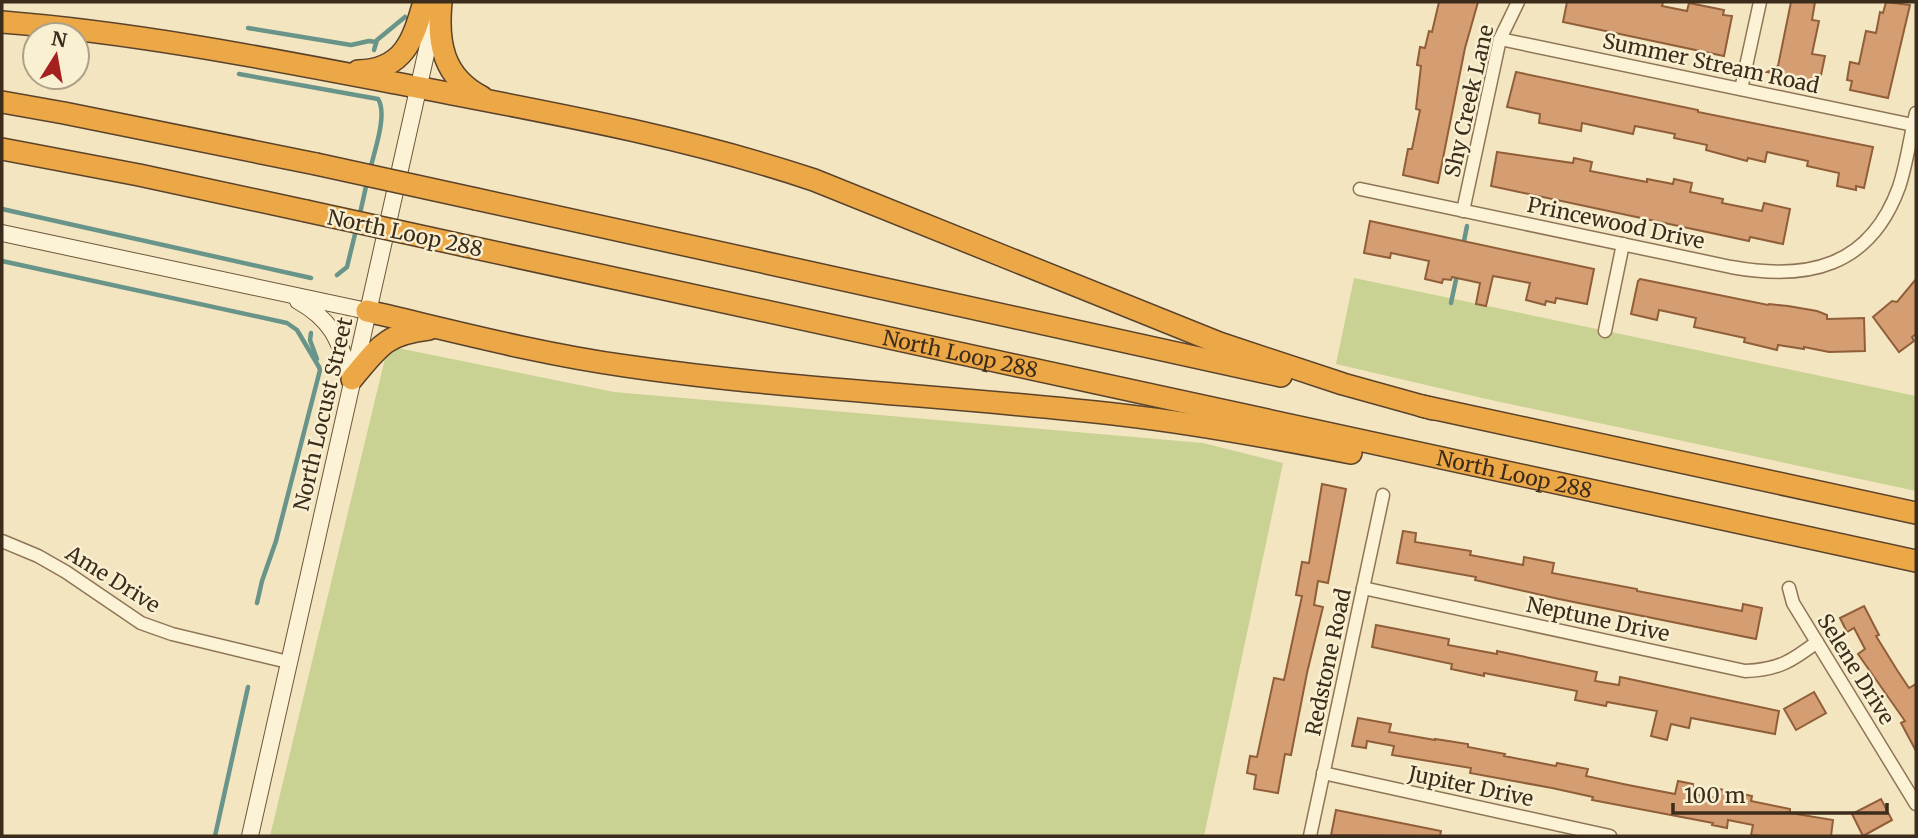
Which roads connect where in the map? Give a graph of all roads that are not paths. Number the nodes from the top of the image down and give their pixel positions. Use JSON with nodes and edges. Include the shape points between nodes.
{"nodes":[{"id":1,"x":424,"y":2,"type":"edge"},
{"id":2,"x":439,"y":2,"type":"edge"},
{"id":3,"x":1517,"y":2,"type":"edge"},
{"id":4,"x":1760,"y":2,"type":"edge"},
{"id":5,"x":2,"y":22,"type":"edge"},
{"id":6,"x":1500,"y":39,"type":"junction"},
{"id":7,"x":314,"y":68,"type":"junction"},
{"id":8,"x":418,"y":87,"type":"junction"},
{"id":9,"x":1741,"y":89,"type":"junction"},
{"id":10,"x":491,"y":101,"type":"junction"},
{"id":11,"x":2,"y":102,"type":"edge"},
{"id":12,"x":1915,"y":119,"type":"edge"},
{"id":13,"x":2,"y":149,"type":"edge"},
{"id":14,"x":1360,"y":189,"type":"dead end"},
{"id":15,"x":1463,"y":211,"type":"junction"},
{"id":16,"x":2,"y":233,"type":"edge"},
{"id":17,"x":1623,"y":244,"type":"junction"},
{"id":18,"x":283,"y":293,"type":"junction"},
{"id":19,"x":368,"y":311,"type":"junction"},
{"id":20,"x":441,"y":328,"type":"junction"},
{"id":21,"x":1605,"y":331,"type":"dead end"},
{"id":22,"x":352,"y":379,"type":"junction"},
{"id":23,"x":1433,"y":409,"type":"junction"},
{"id":24,"x":1587,"y":490,"type":"junction"},
{"id":25,"x":1384,"y":495,"type":"dead end"},
{"id":26,"x":1916,"y":513,"type":"edge"},
{"id":27,"x":2,"y":541,"type":"edge"},
{"id":28,"x":1916,"y":561,"type":"edge"},
{"id":29,"x":1363,"y":587,"type":"junction"},
{"id":30,"x":1789,"y":588,"type":"dead end"},
{"id":31,"x":1818,"y":642,"type":"junction"},
{"id":32,"x":288,"y":662,"type":"junction"},
{"id":33,"x":1323,"y":773,"type":"junction"},
{"id":34,"x":1916,"y":804,"type":"edge"},
{"id":35,"x":250,"y":836,"type":"edge"},
{"id":36,"x":1310,"y":836,"type":"edge"},
{"id":37,"x":1610,"y":836,"type":"edge"}],
"edges":[{"from":1,"to":7,"type":"highway","via":[[411,42],[397,60],[370,71]]},
{"from":2,"to":8,"type":"main road","name":"North Locust Street"},
{"from":2,"to":10,"type":"highway","via":[[439,38],[449,66],[468,90]]},
{"from":3,"to":6,"type":"street","name":"Shy Creek Lane"},
{"from":4,"to":9,"type":"street"},
{"from":5,"to":7,"type":"highway","via":[[132,35]]},
{"from":6,"to":9,"type":"street","name":"Summer Stream Road"},
{"from":6,"to":15,"type":"street","name":"Shy Creek Lane"},
{"from":7,"to":8,"type":"highway"},
{"from":8,"to":10,"type":"highway"},
{"from":8,"to":19,"type":"main road","name":"North Locust Street"},
{"from":9,"to":12,"type":"street","name":"Summer Stream Road"},
{"from":10,"to":23,"type":"highway","via":[[779,168],[1219,343]]},
{"from":11,"to":23,"type":"highway","bridge":true,"via":[[316,164]]},
{"from":12,"to":17,"type":"street","name":"Princewood Drive","via":[[1894,197],[1877,227],[1859,246],[1826,266],[1790,273],[1740,269]]},
{"from":13,"to":24,"type":"highway","name":"North Loop 288","bridge":true},
{"from":14,"to":15,"type":"street","name":"Princewood Drive"},
{"from":15,"to":17,"type":"street","name":"Princewood Drive"},
{"from":16,"to":18,"type":"main road"},
{"from":17,"to":21,"type":"street"},
{"from":18,"to":19,"type":"main road"},
{"from":18,"to":22,"type":"main road","via":[[328,323]]},
{"from":19,"to":20,"type":"highway"},
{"from":19,"to":22,"type":"main road","name":"North Locust Street"},
{"from":20,"to":22,"type":"highway","via":[[393,337]]},
{"from":20,"to":24,"type":"highway","via":[[625,366],[1168,421],[1478,478]]},
{"from":22,"to":32,"type":"main road","name":"North Locust Street"},
{"from":23,"to":26,"type":"highway"},
{"from":24,"to":28,"type":"highway","name":"North Loop 288"},
{"from":25,"to":29,"type":"street","name":"Redstone Road"},
{"from":27,"to":32,"type":"street","name":"Ame Drive","via":[[38,556],[141,623]]},
{"from":29,"to":31,"type":"street","name":"Neptune Drive","via":[[1745,671],[1780,666]]},
{"from":29,"to":33,"type":"street","name":"Redstone Road"},
{"from":30,"to":31,"type":"street","name":"Selene Drive","via":[[1793,603]]},
{"from":31,"to":34,"type":"street","name":"Selene Drive"},
{"from":32,"to":35,"type":"main road","name":"North Locust Street"},
{"from":33,"to":36,"type":"street","name":"Redstone Road"},
{"from":33,"to":37,"type":"street","name":"Jupiter Drive"}]}
